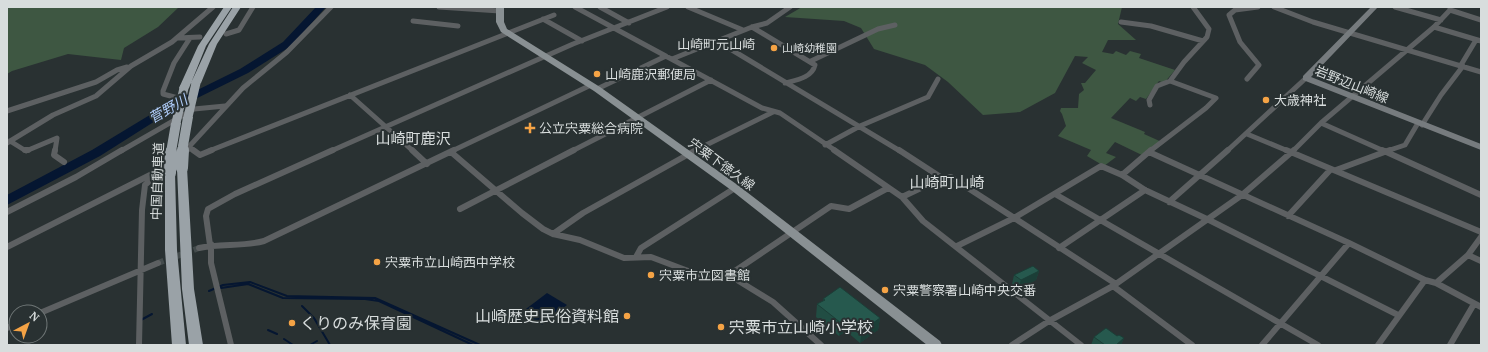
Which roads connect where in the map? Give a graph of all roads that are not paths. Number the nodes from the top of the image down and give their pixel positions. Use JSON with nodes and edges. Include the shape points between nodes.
{"nodes":[{"id":1,"x":213,"y":7,"type":"edge"},
{"id":2,"x":228,"y":7,"type":"edge"},
{"id":3,"x":237,"y":7,"type":"edge"},
{"id":4,"x":253,"y":7,"type":"edge"},
{"id":5,"x":331,"y":7,"type":"edge"},
{"id":6,"x":439,"y":7,"type":"edge"},
{"id":7,"x":575,"y":7,"type":"edge"},
{"id":8,"x":600,"y":7,"type":"edge"},
{"id":9,"x":667,"y":7,"type":"edge"},
{"id":10,"x":688,"y":7,"type":"edge"},
{"id":11,"x":790,"y":7,"type":"edge"},
{"id":12,"x":1193,"y":7,"type":"edge"},
{"id":13,"x":1258,"y":7,"type":"edge"},
{"id":14,"x":1274,"y":7,"type":"edge"},
{"id":15,"x":1375,"y":7,"type":"edge"},
{"id":16,"x":1395,"y":7,"type":"edge"},
{"id":17,"x":1280,"y":8,"type":"edge"},
{"id":18,"x":500,"y":9,"type":"edge"},
{"id":19,"x":1450,"y":9,"type":"edge"},
{"id":20,"x":554,"y":15,"type":"dead end"},
{"id":21,"x":543,"y":19,"type":"junction"},
{"id":22,"x":1441,"y":20,"type":"junction"},
{"id":23,"x":1481,"y":20,"type":"edge"},
{"id":24,"x":413,"y":21,"type":"dead end"},
{"id":25,"x":629,"y":22,"type":"junction"},
{"id":26,"x":1121,"y":22,"type":"dead end"},
{"id":27,"x":895,"y":25,"type":"dead end"},
{"id":28,"x":458,"y":26,"type":"dead end"},
{"id":29,"x":752,"y":27,"type":"junction"},
{"id":30,"x":1434,"y":27,"type":"junction"},
{"id":31,"x":615,"y":28,"type":"junction"},
{"id":32,"x":743,"y":30,"type":"junction"},
{"id":33,"x":507,"y":32,"type":"junction"},
{"id":34,"x":226,"y":34,"type":"dead end"},
{"id":35,"x":1350,"y":34,"type":"junction"},
{"id":36,"x":200,"y":37,"type":"dead end"},
{"id":37,"x":177,"y":38,"type":"junction"},
{"id":38,"x":190,"y":38,"type":"junction"},
{"id":39,"x":582,"y":41,"type":"junction"},
{"id":40,"x":717,"y":41,"type":"junction"},
{"id":41,"x":1203,"y":41,"type":"junction"},
{"id":42,"x":1478,"y":41,"type":"edge"},
{"id":43,"x":1406,"y":51,"type":"junction"},
{"id":44,"x":546,"y":57,"type":"junction"},
{"id":45,"x":669,"y":57,"type":"junction"},
{"id":46,"x":811,"y":60,"type":"junction"},
{"id":47,"x":131,"y":66,"type":"junction"},
{"id":48,"x":1462,"y":66,"type":"junction"},
{"id":49,"x":1481,"y":72,"type":"edge"},
{"id":50,"x":1306,"y":78,"type":"junction"},
{"id":51,"x":938,"y":79,"type":"dead end"},
{"id":52,"x":1248,"y":79,"type":"dead end"},
{"id":53,"x":712,"y":80,"type":"junction"},
{"id":54,"x":1170,"y":81,"type":"junction"},
{"id":55,"x":785,"y":83,"type":"junction"},
{"id":56,"x":594,"y":87,"type":"junction"},
{"id":57,"x":350,"y":95,"type":"junction"},
{"id":58,"x":1352,"y":97,"type":"junction"},
{"id":59,"x":178,"y":98,"type":"dead end"},
{"id":60,"x":1150,"y":105,"type":"dead end"},
{"id":61,"x":225,"y":106,"type":"junction"},
{"id":62,"x":7,"y":111,"type":"edge"},
{"id":63,"x":773,"y":112,"type":"junction"},
{"id":64,"x":636,"y":117,"type":"junction"},
{"id":65,"x":1321,"y":123,"type":"junction"},
{"id":66,"x":1420,"y":124,"type":"junction"},
{"id":67,"x":860,"y":126,"type":"junction"},
{"id":68,"x":388,"y":127,"type":"junction"},
{"id":69,"x":1247,"y":134,"type":"junction"},
{"id":70,"x":9,"y":142,"type":"edge"},
{"id":71,"x":825,"y":145,"type":"junction"},
{"id":72,"x":186,"y":147,"type":"junction"},
{"id":73,"x":1481,"y":147,"type":"edge"},
{"id":74,"x":451,"y":152,"type":"junction"},
{"id":75,"x":1149,"y":152,"type":"junction"},
{"id":76,"x":1387,"y":152,"type":"junction"},
{"id":77,"x":1291,"y":153,"type":"junction"},
{"id":78,"x":687,"y":155,"type":"junction"},
{"id":79,"x":64,"y":162,"type":"dead end"},
{"id":80,"x":427,"y":164,"type":"junction"},
{"id":81,"x":171,"y":170,"type":"junction"},
{"id":82,"x":1334,"y":170,"type":"junction"},
{"id":83,"x":1199,"y":175,"type":"junction"},
{"id":84,"x":1122,"y":176,"type":"junction"},
{"id":85,"x":942,"y":178,"type":"junction"},
{"id":86,"x":735,"y":188,"type":"junction"},
{"id":87,"x":888,"y":188,"type":"junction"},
{"id":88,"x":495,"y":190,"type":"junction"},
{"id":89,"x":1145,"y":190,"type":"junction"},
{"id":90,"x":1055,"y":194,"type":"junction"},
{"id":91,"x":1242,"y":195,"type":"junction"},
{"id":92,"x":1481,"y":195,"type":"edge"},
{"id":93,"x":902,"y":197,"type":"junction"},
{"id":94,"x":1169,"y":202,"type":"junction"},
{"id":95,"x":460,"y":209,"type":"dead end"},
{"id":96,"x":7,"y":212,"type":"edge"},
{"id":97,"x":1288,"y":216,"type":"junction"},
{"id":98,"x":1014,"y":218,"type":"junction"},
{"id":99,"x":1210,"y":220,"type":"junction"},
{"id":100,"x":1099,"y":221,"type":"junction"},
{"id":101,"x":792,"y":231,"type":"junction"},
{"id":102,"x":1481,"y":232,"type":"edge"},
{"id":103,"x":553,"y":234,"type":"junction"},
{"id":104,"x":1481,"y":237,"type":"edge"},
{"id":105,"x":1348,"y":243,"type":"junction"},
{"id":106,"x":211,"y":244,"type":"junction"},
{"id":107,"x":957,"y":246,"type":"junction"},
{"id":108,"x":7,"y":247,"type":"edge"},
{"id":109,"x":199,"y":248,"type":"tunnel mouth"},
{"id":110,"x":1060,"y":248,"type":"junction"},
{"id":111,"x":1158,"y":254,"type":"junction"},
{"id":112,"x":1468,"y":255,"type":"junction"},
{"id":113,"x":636,"y":257,"type":"junction"},
{"id":114,"x":1481,"y":261,"type":"edge"},
{"id":115,"x":158,"y":263,"type":"tunnel mouth"},
{"id":116,"x":140,"y":270,"type":"junction"},
{"id":117,"x":729,"y":275,"type":"junction"},
{"id":118,"x":1321,"y":276,"type":"junction"},
{"id":119,"x":1425,"y":280,"type":"junction"},
{"id":120,"x":1436,"y":282,"type":"junction"},
{"id":121,"x":1114,"y":285,"type":"junction"},
{"id":122,"x":1478,"y":305,"type":"edge"},
{"id":123,"x":48,"y":310,"type":"edge"},
{"id":124,"x":1398,"y":315,"type":"junction"},
{"id":125,"x":1049,"y":321,"type":"junction"},
{"id":126,"x":1281,"y":324,"type":"junction"},
{"id":127,"x":139,"y":345,"type":"edge"},
{"id":128,"x":179,"y":345,"type":"edge"},
{"id":129,"x":196,"y":345,"type":"edge"},
{"id":130,"x":231,"y":345,"type":"edge"},
{"id":131,"x":821,"y":345,"type":"edge"},
{"id":132,"x":936,"y":345,"type":"edge"},
{"id":133,"x":1012,"y":345,"type":"edge"},
{"id":134,"x":1081,"y":345,"type":"edge"},
{"id":135,"x":1192,"y":345,"type":"edge"},
{"id":136,"x":1262,"y":345,"type":"edge"},
{"id":137,"x":1318,"y":345,"type":"edge"},
{"id":138,"x":1378,"y":345,"type":"edge"},
{"id":139,"x":1450,"y":345,"type":"edge"}],
"edges":[{"from":1,"to":37,"type":"street"},
{"from":2,"to":81,"type":"highway","name":"中国自動車道","bridge":true,"via":[[202,46],[184,88],[171,152]]},
{"from":3,"to":72,"type":"highway","name":"中国自動車道","bridge":true,"via":[[216,39],[196,83],[188,117]]},
{"from":4,"to":34,"type":"street","via":[[239,30]]},
{"from":5,"to":61,"type":"street","via":[[287,52]]},
{"from":6,"to":18,"type":"street"},
{"from":7,"to":31,"type":"street"},
{"from":8,"to":25,"type":"street"},
{"from":9,"to":25,"type":"street"},
{"from":10,"to":32,"type":"street"},
{"from":11,"to":29,"type":"street","via":[[767,23]]},
{"from":12,"to":41,"type":"street","via":[[1209,29]]},
{"from":13,"to":52,"type":"street","via":[[1235,10],[1229,15],[1234,34],[1245,52],[1259,65]]},
{"from":14,"to":17,"type":"street"},
{"from":15,"to":35,"type":"main road","name":"岩野辺山崎線"},
{"from":16,"to":22,"type":"street"},
{"from":17,"to":35,"type":"street"},
{"from":18,"to":33,"type":"main road","via":[[500,22]]},
{"from":19,"to":22,"type":"street"},
{"from":19,"to":23,"type":"street"},
{"from":20,"to":21,"type":"street"},
{"from":21,"to":33,"type":"street"},
{"from":21,"to":39,"type":"street"},
{"from":22,"to":30,"type":"street"},
{"from":24,"to":28,"type":"street"},
{"from":25,"to":31,"type":"street"},
{"from":26,"to":41,"type":"street","via":[[1151,26]]},
{"from":27,"to":46,"type":"street","via":[[878,29]]},
{"from":29,"to":32,"type":"street"},
{"from":29,"to":46,"type":"street"},
{"from":30,"to":42,"type":"street"},
{"from":30,"to":43,"type":"street"},
{"from":31,"to":39,"type":"street"},
{"from":31,"to":45,"type":"street"},
{"from":32,"to":40,"type":"street"},
{"from":33,"to":44,"type":"main road","name":"宍粟下徳久線"},
{"from":33,"to":57,"type":"street"},
{"from":35,"to":43,"type":"street"},
{"from":35,"to":50,"type":"main road","name":"岩野辺山崎線"},
{"from":36,"to":38,"type":"street"},
{"from":37,"to":38,"type":"street"},
{"from":37,"to":47,"type":"street"},
{"from":38,"to":59,"type":"street","via":[[174,64],[163,91],[163,94]]},
{"from":39,"to":44,"type":"street"},
{"from":40,"to":45,"type":"street"},
{"from":40,"to":55,"type":"street"},
{"from":41,"to":54,"type":"street"},
{"from":42,"to":48,"type":"street"},
{"from":43,"to":48,"type":"street"},
{"from":43,"to":58,"type":"street"},
{"from":44,"to":56,"type":"main road","name":"宍粟下徳久線"},
{"from":44,"to":68,"type":"street"},
{"from":45,"to":53,"type":"street"},
{"from":45,"to":56,"type":"street"},
{"from":46,"to":55,"type":"street","via":[[815,65],[812,73]]},
{"from":47,"to":62,"type":"street","via":[[117,70],[96,82]]},
{"from":47,"to":70,"type":"street","via":[[96,96],[53,115]]},
{"from":48,"to":49,"type":"street"},
{"from":48,"to":66,"type":"street"},
{"from":50,"to":58,"type":"main road","name":"岩野辺山崎線"},
{"from":50,"to":69,"type":"street"},
{"from":51,"to":67,"type":"street","via":[[928,97]]},
{"from":53,"to":63,"type":"street"},
{"from":53,"to":64,"type":"street"},
{"from":54,"to":60,"type":"street","via":[[1157,86],[1149,100]]},
{"from":54,"to":75,"type":"street","via":[[1216,98]]},
{"from":55,"to":67,"type":"street"},
{"from":56,"to":64,"type":"main road","name":"宍粟下徳久線"},
{"from":56,"to":74,"type":"street"},
{"from":57,"to":68,"type":"street"},
{"from":57,"to":72,"type":"street","via":[[200,155]]},
{"from":58,"to":65,"type":"street"},
{"from":58,"to":66,"type":"main road","name":"岩野辺山崎線"},
{"from":61,"to":72,"type":"street"},
{"from":61,"to":96,"type":"street","via":[[194,109],[76,177]]},
{"from":63,"to":71,"type":"street","via":[[780,113]]},
{"from":63,"to":78,"type":"street"},
{"from":64,"to":78,"type":"main road","name":"宍粟下徳久線"},
{"from":64,"to":88,"type":"street"},
{"from":65,"to":76,"type":"street"},
{"from":65,"to":77,"type":"street"},
{"from":66,"to":73,"type":"main road","name":"岩野辺山崎線"},
{"from":66,"to":76,"type":"street","via":[[1405,145]]},
{"from":67,"to":71,"type":"street"},
{"from":67,"to":85,"type":"street"},
{"from":68,"to":80,"type":"street"},
{"from":68,"to":106,"type":"street","via":[[235,194],[208,209],[206,216]]},
{"from":69,"to":77,"type":"street"},
{"from":69,"to":83,"type":"street"},
{"from":70,"to":79,"type":"street","via":[[26,151],[55,135],[54,155]]},
{"from":71,"to":87,"type":"street"},
{"from":72,"to":81,"type":"highway","name":"中国自動車道","bridge":true},
{"from":72,"to":81,"type":"street"},
{"from":74,"to":80,"type":"street"},
{"from":74,"to":88,"type":"street"},
{"from":75,"to":83,"type":"street"},
{"from":75,"to":84,"type":"street"},
{"from":76,"to":82,"type":"street"},
{"from":76,"to":92,"type":"street"},
{"from":77,"to":82,"type":"street"},
{"from":77,"to":91,"type":"street"},
{"from":78,"to":86,"type":"main road","name":"宍粟下徳久線"},
{"from":78,"to":103,"type":"street"},
{"from":80,"to":106,"type":"street","via":[[257,243]]},
{"from":81,"to":108,"type":"street"},
{"from":81,"to":116,"type":"street","via":[[145,185]]},
{"from":81,"to":128,"type":"highway","name":"中国自動車道","via":[[170,250]]},
{"from":81,"to":129,"type":"highway","name":"中国自動車道"},
{"from":82,"to":97,"type":"street"},
{"from":82,"to":102,"type":"street"},
{"from":83,"to":91,"type":"street"},
{"from":83,"to":94,"type":"street"},
{"from":84,"to":89,"type":"street"},
{"from":84,"to":90,"type":"street","via":[[1101,166]]},
{"from":85,"to":93,"type":"street"},
{"from":85,"to":98,"type":"street","via":[[951,177]]},
{"from":86,"to":101,"type":"main road","name":"宍粟下徳久線"},
{"from":86,"to":113,"type":"street","via":[[641,248]]},
{"from":87,"to":93,"type":"street"},
{"from":87,"to":101,"type":"street","via":[[849,209],[831,206]]},
{"from":88,"to":95,"type":"street"},
{"from":88,"to":103,"type":"street","via":[[543,230]]},
{"from":89,"to":94,"type":"street"},
{"from":89,"to":100,"type":"street"},
{"from":90,"to":98,"type":"street"},
{"from":90,"to":100,"type":"street"},
{"from":91,"to":97,"type":"street"},
{"from":91,"to":99,"type":"street"},
{"from":93,"to":107,"type":"street","via":[[923,221]]},
{"from":94,"to":99,"type":"street"},
{"from":97,"to":105,"type":"street"},
{"from":98,"to":107,"type":"street"},
{"from":98,"to":110,"type":"street"},
{"from":99,"to":111,"type":"street"},
{"from":99,"to":118,"type":"street"},
{"from":100,"to":110,"type":"street"},
{"from":100,"to":111,"type":"street"},
{"from":101,"to":117,"type":"street"},
{"from":101,"to":132,"type":"main road","name":"宍粟下徳久線"},
{"from":103,"to":113,"type":"street","via":[[580,240],[624,258]]},
{"from":104,"to":112,"type":"street"},
{"from":105,"to":118,"type":"street"},
{"from":105,"to":119,"type":"street"},
{"from":106,"to":109,"type":"street"},
{"from":106,"to":130,"type":"street","via":[[211,263]]},
{"from":107,"to":125,"type":"street"},
{"from":110,"to":121,"type":"street"},
{"from":111,"to":121,"type":"street"},
{"from":111,"to":126,"type":"street"},
{"from":112,"to":114,"type":"street"},
{"from":112,"to":120,"type":"street"},
{"from":113,"to":117,"type":"street","via":[[651,257],[704,277]]},
{"from":115,"to":116,"type":"street"},
{"from":116,"to":123,"type":"street"},
{"from":116,"to":127,"type":"street"},
{"from":117,"to":131,"type":"street","via":[[773,302]]},
{"from":118,"to":124,"type":"street"},
{"from":118,"to":126,"type":"street"},
{"from":119,"to":120,"type":"street"},
{"from":119,"to":124,"type":"street"},
{"from":120,"to":122,"type":"street"},
{"from":121,"to":125,"type":"street"},
{"from":121,"to":135,"type":"street"},
{"from":122,"to":139,"type":"street"},
{"from":124,"to":138,"type":"street"},
{"from":125,"to":133,"type":"street"},
{"from":125,"to":134,"type":"street"},
{"from":126,"to":136,"type":"street"},
{"from":126,"to":137,"type":"street"}]}
